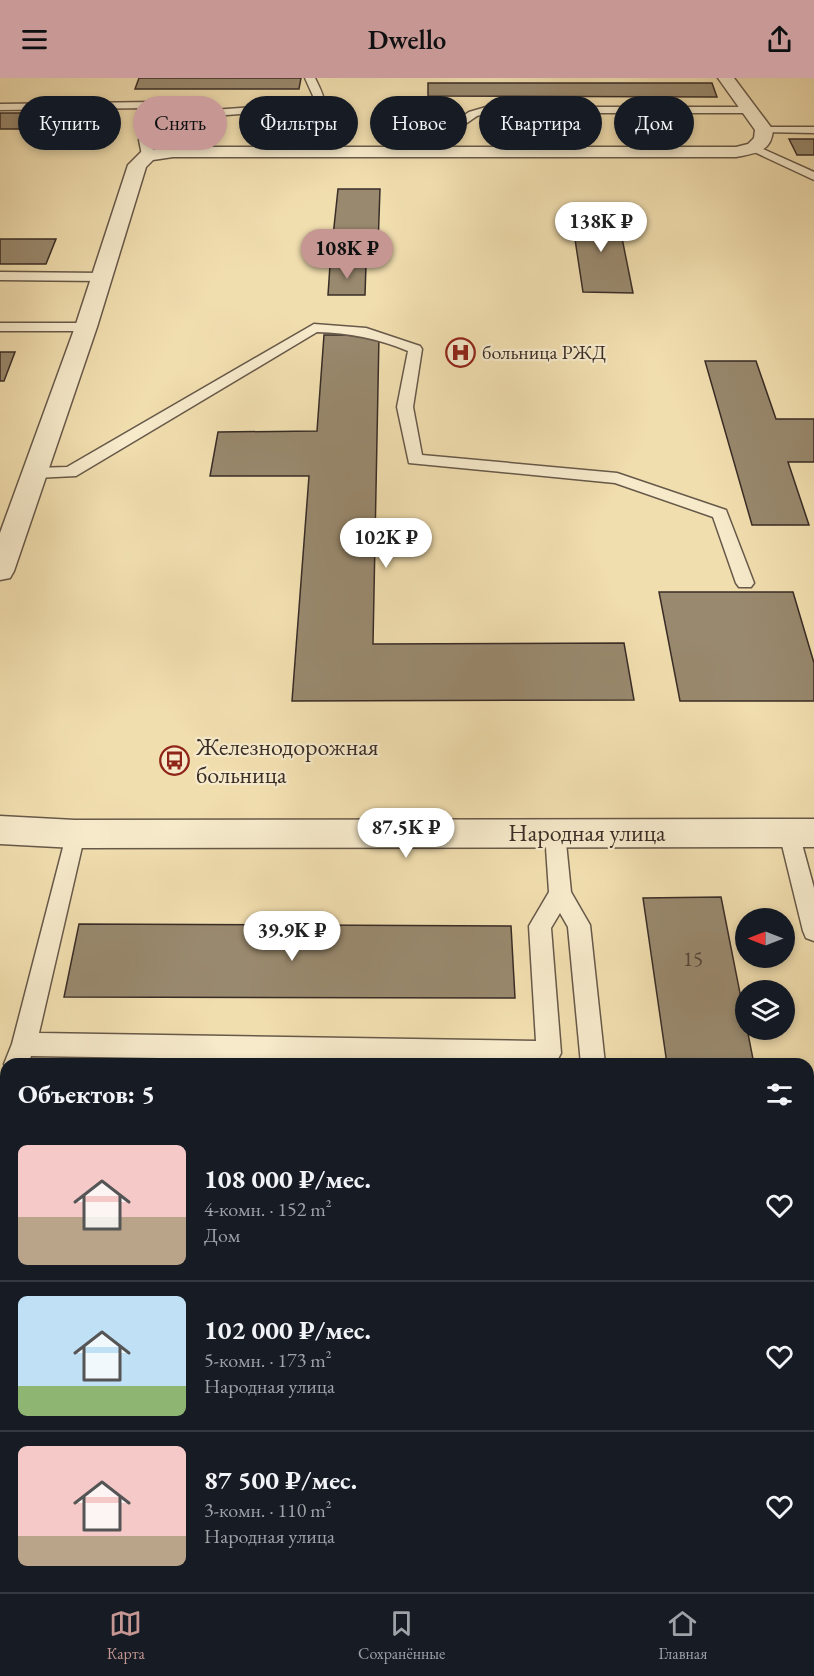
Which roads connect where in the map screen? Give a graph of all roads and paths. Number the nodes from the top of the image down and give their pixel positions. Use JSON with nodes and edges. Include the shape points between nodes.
{"nodes":[{"id":1,"x":310,"y":78,"type":"edge"},
{"id":2,"x":726,"y":78,"type":"edge"},
{"id":3,"x":319,"y":96,"type":"edge"},
{"id":4,"x":133,"y":105,"type":"edge"},
{"id":5,"x":0,"y":107,"type":"edge"},
{"id":6,"x":750,"y":110,"type":"junction"},
{"id":7,"x":764,"y":130,"type":"junction"},
{"id":8,"x":814,"y":130,"type":"edge"},
{"id":9,"x":754,"y":148,"type":"junction"},
{"id":10,"x":147,"y":150,"type":"edge"},
{"id":11,"x":318,"y":152,"type":"joint"},
{"id":12,"x":418,"y":152,"type":"junction"},
{"id":13,"x":148,"y":155,"type":"junction"},
{"id":14,"x":814,"y":177,"type":"edge"},
{"id":15,"x":0,"y":276,"type":"edge"},
{"id":16,"x":102,"y":277,"type":"junction"},
{"id":17,"x":0,"y":327,"type":"edge"},
{"id":18,"x":86,"y":327,"type":"junction"},
{"id":19,"x":34,"y":473,"type":"junction"},
{"id":20,"x":0,"y":570,"type":"edge"},
{"id":21,"x":746,"y":583,"type":"dead end"},
{"id":22,"x":0,"y":830,"type":"edge"},
{"id":23,"x":555,"y":833,"type":"junction"},
{"id":24,"x":802,"y":833,"type":"edge"},
{"id":25,"x":75,"y":834,"type":"junction"},
{"id":26,"x":560,"y":894,"type":"junction"},
{"id":27,"x":814,"y":931,"type":"edge"},
{"id":28,"x":20,"y":1054,"type":"edge"},
{"id":29,"x":592,"y":1058,"type":"edge"}],
"edges":[{"from":1,"to":3,"type":"lane"},
{"from":2,"to":6,"type":"street"},
{"from":4,"to":5,"type":"lane"},
{"from":6,"to":7,"type":"street"},
{"from":6,"to":12,"type":"lane","via":[[486,110],[473,114]]},
{"from":7,"to":8,"type":"lane"},
{"from":7,"to":9,"type":"street","via":[[763,140]]},
{"from":9,"to":12,"type":"street","via":[[736,152]]},
{"from":9,"to":14,"type":"lane"},
{"from":10,"to":13,"type":"lane"},
{"from":11,"to":12,"type":"street"},
{"from":11,"to":13,"type":"street"},
{"from":13,"to":16,"type":"street","via":[[137,165]]},
{"from":15,"to":16,"type":"lane"},
{"from":16,"to":18,"type":"street"},
{"from":17,"to":18,"type":"lane"},
{"from":18,"to":19,"type":"street"},
{"from":19,"to":20,"type":"street"},
{"from":19,"to":21,"type":"lane","via":[[70,472],[314,328],[354,328],[385,335],[415,349],[405,407],[415,459],[617,478],[720,514]]},
{"from":22,"to":25,"type":"street","name":"Народная улица"},
{"from":23,"to":24,"type":"street","name":"Народная улица"},
{"from":23,"to":25,"type":"street","name":"Народная улица"},
{"from":23,"to":26,"type":"lane"},
{"from":24,"to":27,"type":"lane"},
{"from":25,"to":28,"type":"lane"},
{"from":26,"to":28,"type":"lane","via":[[540,926],[549,1053]]},
{"from":26,"to":29,"type":"lane","via":[[579,925]]}]}
